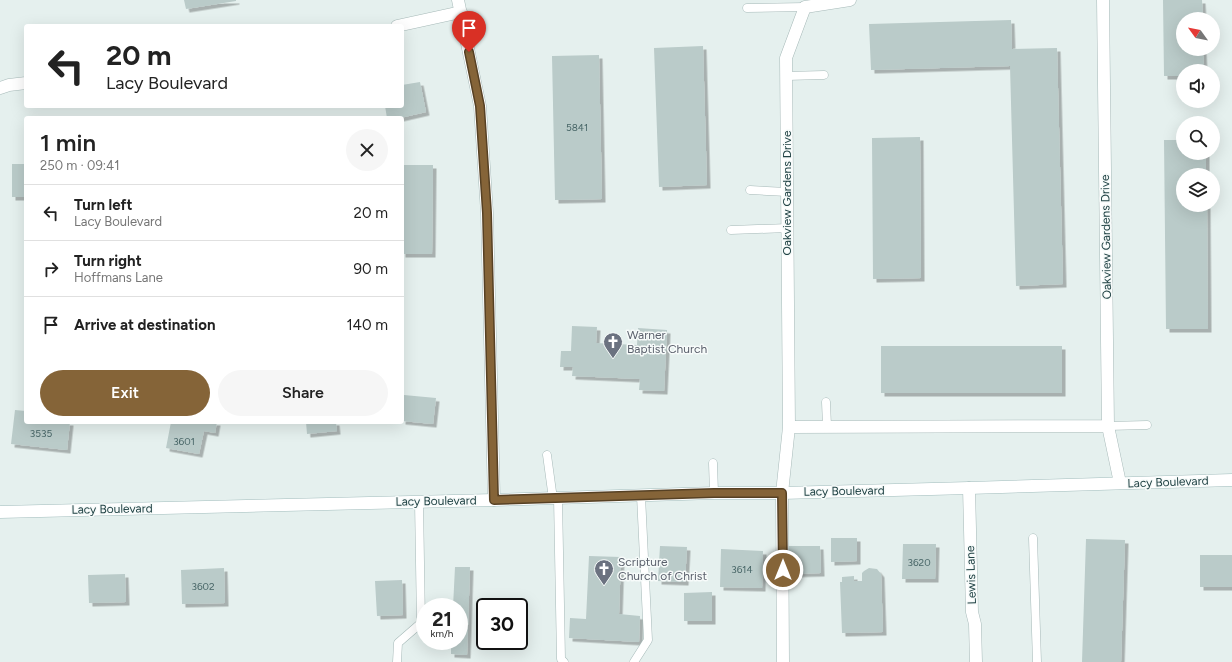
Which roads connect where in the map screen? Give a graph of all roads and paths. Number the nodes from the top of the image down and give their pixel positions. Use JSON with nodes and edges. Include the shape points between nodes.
{"nodes":[{"id":1,"x":458,"y":0,"type":"edge"},
{"id":2,"x":850,"y":0,"type":"edge"},
{"id":3,"x":1103,"y":0,"type":"edge"},
{"id":4,"x":805,"y":7,"type":"junction"},
{"id":5,"x":747,"y":8,"type":"dead end"},
{"id":6,"x":461,"y":12,"type":"junction"},
{"id":7,"x":404,"y":24,"type":"edge"},
{"id":8,"x":824,"y":75,"type":"dead end"},
{"id":9,"x":786,"y":76,"type":"junction"},
{"id":10,"x":24,"y":83,"type":"edge"},
{"id":11,"x":0,"y":88,"type":"edge"},
{"id":12,"x":750,"y":190,"type":"dead end"},
{"id":13,"x":787,"y":192,"type":"junction"},
{"id":14,"x":788,"y":228,"type":"junction"},
{"id":15,"x":732,"y":230,"type":"dead end"},
{"id":16,"x":826,"y":402,"type":"dead end"},
{"id":17,"x":1147,"y":425,"type":"dead end"},
{"id":18,"x":827,"y":426,"type":"junction"},
{"id":19,"x":1108,"y":426,"type":"junction"},
{"id":20,"x":789,"y":427,"type":"junction"},
{"id":21,"x":548,"y":455,"type":"dead end"},
{"id":22,"x":713,"y":463,"type":"dead end"},
{"id":23,"x":1232,"y":480,"type":"edge"},
{"id":24,"x":1120,"y":484,"type":"junction"},
{"id":25,"x":969,"y":488,"type":"junction"},
{"id":26,"x":714,"y":493,"type":"junction"},
{"id":27,"x":782,"y":493,"type":"junction"},
{"id":28,"x":642,"y":496,"type":"junction"},
{"id":29,"x":556,"y":498,"type":"junction"},
{"id":30,"x":494,"y":500,"type":"junction"},
{"id":31,"x":419,"y":502,"type":"junction"},
{"id":32,"x":0,"y":512,"type":"edge"},
{"id":33,"x":1033,"y":538,"type":"dead end"},
{"id":34,"x":398,"y":662,"type":"edge"},
{"id":35,"x":564,"y":662,"type":"edge"},
{"id":36,"x":634,"y":662,"type":"edge"},
{"id":37,"x":783,"y":662,"type":"edge"},
{"id":38,"x":976,"y":662,"type":"edge"},
{"id":39,"x":1037,"y":662,"type":"edge"}],
"edges":[{"from":1,"to":6,"type":"street"},
{"from":2,"to":4,"type":"street"},
{"from":3,"to":19,"type":"street","name":"Oakview Gardens Drive"},
{"from":4,"to":5,"type":"lane"},
{"from":4,"to":9,"type":"street","name":"Oakview Gardens Drive","via":[[786,58]]},
{"from":6,"to":7,"type":"street"},
{"from":6,"to":30,"type":"street","via":[[480,106],[487,206]]},
{"from":8,"to":9,"type":"lane"},
{"from":9,"to":13,"type":"street","name":"Oakview Gardens Drive"},
{"from":10,"to":11,"type":"street"},
{"from":12,"to":13,"type":"lane"},
{"from":13,"to":14,"type":"street","name":"Oakview Gardens Drive"},
{"from":14,"to":15,"type":"lane"},
{"from":14,"to":20,"type":"street","name":"Oakview Gardens Drive"},
{"from":16,"to":18,"type":"lane"},
{"from":17,"to":19,"type":"lane"},
{"from":18,"to":19,"type":"street"},
{"from":18,"to":20,"type":"street"},
{"from":19,"to":24,"type":"street","name":"Oakview Gardens Drive"},
{"from":20,"to":27,"type":"street","name":"Oakview Gardens Drive"},
{"from":21,"to":29,"type":"lane"},
{"from":22,"to":26,"type":"lane"},
{"from":23,"to":24,"type":"street","name":"Lacy Boulevard"},
{"from":24,"to":25,"type":"street","name":"Lacy Boulevard"},
{"from":25,"to":27,"type":"street","name":"Lacy Boulevard"},
{"from":25,"to":38,"type":"street","name":"Lewis Lane"},
{"from":26,"to":27,"type":"street","name":"Lacy Boulevard"},
{"from":26,"to":28,"type":"street","name":"Lacy Boulevard"},
{"from":27,"to":37,"type":"street","name":"Oakview Gardens Drive"},
{"from":28,"to":29,"type":"street","name":"Lacy Boulevard"},
{"from":28,"to":36,"type":"lane","via":[[648,640]]},
{"from":29,"to":30,"type":"street","name":"Lacy Boulevard"},
{"from":29,"to":35,"type":"lane","via":[[561,659]]},
{"from":30,"to":31,"type":"street","name":"Lacy Boulevard"},
{"from":31,"to":32,"type":"street","name":"Lacy Boulevard"},
{"from":31,"to":34,"type":"lane","via":[[421,623],[398,643]]},
{"from":33,"to":39,"type":"lane"}]}
